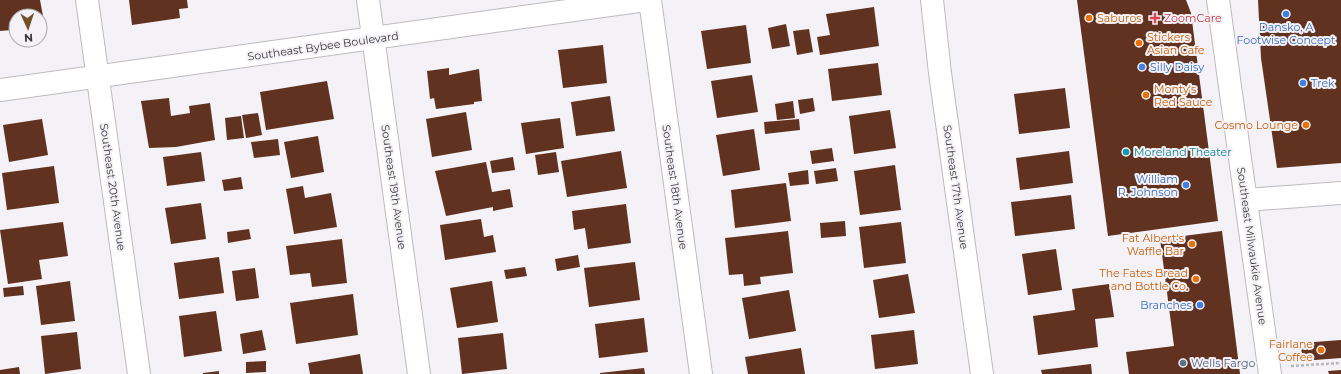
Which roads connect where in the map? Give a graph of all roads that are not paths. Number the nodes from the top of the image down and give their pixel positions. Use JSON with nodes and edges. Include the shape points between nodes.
{"nodes":[{"id":1,"x":87,"y":0,"type":"edge"},
{"id":2,"x":368,"y":0,"type":"edge"},
{"id":3,"x":646,"y":0,"type":"edge"},
{"id":4,"x":650,"y":0,"type":"edge"},
{"id":5,"x":932,"y":0,"type":"edge"},
{"id":6,"x":1218,"y":0,"type":"edge"},
{"id":7,"x":374,"y":39,"type":"junction"},
{"id":8,"x":98,"y":76,"type":"junction"},
{"id":9,"x":0,"y":90,"type":"edge"},
{"id":10,"x":1341,"y":193,"type":"edge"},
{"id":11,"x":1246,"y":200,"type":"junction"},
{"id":12,"x":1269,"y":371,"type":"edge"},
{"id":13,"x":139,"y":374,"type":"edge"},
{"id":14,"x":419,"y":374,"type":"edge"},
{"id":15,"x":700,"y":374,"type":"edge"},
{"id":16,"x":982,"y":374,"type":"edge"}],
"edges":[{"from":1,"to":8,"type":"street","name":"Southeast 20th Avenue"},
{"from":2,"to":7,"type":"street","name":"Southeast 19th Avenue"},
{"from":3,"to":7,"type":"street","name":"Southeast Bybee Boulevard"},
{"from":4,"to":15,"type":"street","name":"Southeast 18th Avenue"},
{"from":5,"to":16,"type":"street","name":"Southeast 17th Avenue"},
{"from":6,"to":11,"type":"street","name":"Southeast Milwaukie Avenue"},
{"from":7,"to":8,"type":"street","name":"Southeast Bybee Boulevard"},
{"from":7,"to":14,"type":"street","name":"Southeast 19th Avenue"},
{"from":8,"to":9,"type":"street","name":"Southeast Bybee Boulevard"},
{"from":8,"to":13,"type":"street","name":"Southeast 20th Avenue"},
{"from":10,"to":11,"type":"street"},
{"from":11,"to":12,"type":"street","name":"Southeast Milwaukie Avenue"}]}
